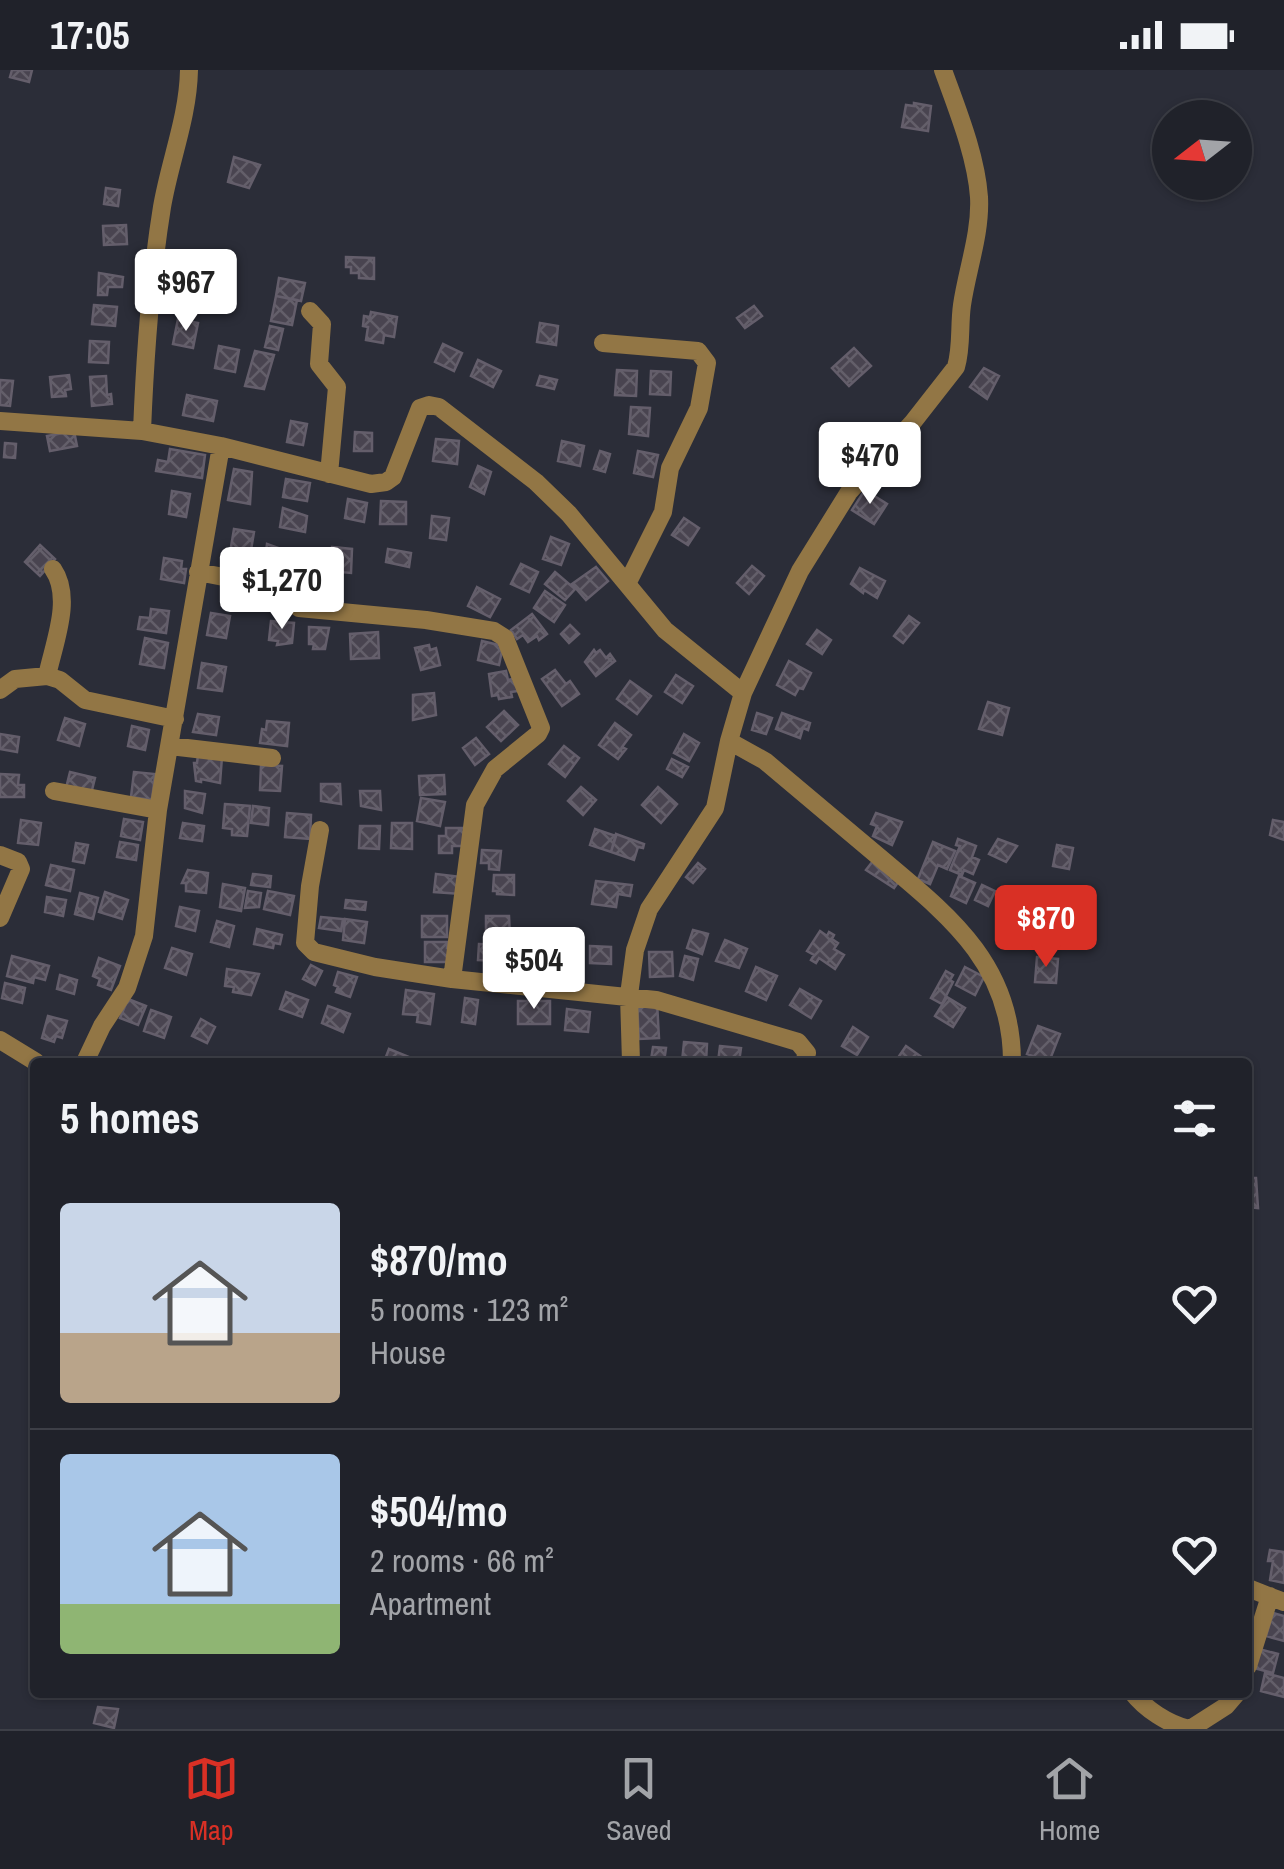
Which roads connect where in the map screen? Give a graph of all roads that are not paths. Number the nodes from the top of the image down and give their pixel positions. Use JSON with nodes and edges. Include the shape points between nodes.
{"nodes":[{"id":1,"x":189,"y":70,"type":"edge"},
{"id":2,"x":943,"y":70,"type":"edge"},
{"id":3,"x":310,"y":311,"type":"dead end"},
{"id":4,"x":603,"y":343,"type":"dead end"},
{"id":5,"x":0,"y":421,"type":"edge"},
{"id":6,"x":142,"y":432,"type":"junction"},
{"id":7,"x":221,"y":446,"type":"junction"},
{"id":8,"x":329,"y":474,"type":"junction"},
{"id":9,"x":53,"y":569,"type":"dead end"},
{"id":10,"x":198,"y":572,"type":"junction"},
{"id":11,"x":628,"y":582,"type":"junction"},
{"id":12,"x":47,"y":676,"type":"junction"},
{"id":13,"x":0,"y":690,"type":"edge"},
{"id":14,"x":743,"y":693,"type":"junction"},
{"id":15,"x":175,"y":719,"type":"junction"},
{"id":16,"x":728,"y":742,"type":"junction"},
{"id":17,"x":170,"y":746,"type":"junction"},
{"id":18,"x":272,"y":758,"type":"dead end"},
{"id":19,"x":54,"y":791,"type":"dead end"},
{"id":20,"x":158,"y":810,"type":"junction"},
{"id":21,"x":320,"y":830,"type":"dead end"},
{"id":22,"x":0,"y":855,"type":"edge"},
{"id":23,"x":0,"y":918,"type":"edge"},
{"id":24,"x":452,"y":979,"type":"junction"},
{"id":25,"x":629,"y":996,"type":"junction"},
{"id":26,"x":0,"y":1040,"type":"edge"},
{"id":27,"x":30,"y":1058,"type":"edge"},
{"id":28,"x":86,"y":1058,"type":"edge"},
{"id":29,"x":630,"y":1058,"type":"edge"},
{"id":30,"x":805,"y":1058,"type":"edge"},
{"id":31,"x":1012,"y":1058,"type":"edge"},
{"id":32,"x":1252,"y":1590,"type":"edge"},
{"id":33,"x":1277,"y":1599,"type":"edge"},
{"id":34,"x":1252,"y":1657,"type":"edge"},
{"id":35,"x":1137,"y":1698,"type":"edge"},
{"id":36,"x":1233,"y":1698,"type":"edge"},
{"id":37,"x":1190,"y":1729,"type":"edge"}],
"edges":[{"from":1,"to":6,"type":"street","via":[[160,223]]},
{"from":2,"to":14,"type":"street","via":[[979,196],[959,358],[913,422],[849,492],[800,571]]},
{"from":3,"to":8,"type":"street","via":[[322,324],[319,364],[337,388]]},
{"from":4,"to":11,"type":"street","via":[[698,350],[707,362],[662,512]]},
{"from":5,"to":6,"type":"street"},
{"from":6,"to":7,"type":"street"},
{"from":7,"to":8,"type":"street"},
{"from":7,"to":10,"type":"street"},
{"from":8,"to":11,"type":"street","via":[[361,484],[386,482],[416,414],[429,404],[439,407],[536,482]]},
{"from":9,"to":12,"type":"street","via":[[63,586]]},
{"from":10,"to":15,"type":"street"},
{"from":10,"to":24,"type":"street","via":[[268,586],[299,608],[426,620],[505,638],[542,728],[495,769],[475,806]]},
{"from":11,"to":14,"type":"street","via":[[665,630]]},
{"from":12,"to":13,"type":"street","via":[[15,679]]},
{"from":12,"to":15,"type":"street","via":[[84,700]]},
{"from":14,"to":16,"type":"street"},
{"from":15,"to":17,"type":"street"},
{"from":16,"to":25,"type":"street","via":[[715,808],[649,909]]},
{"from":16,"to":31,"type":"street","via":[[766,761],[960,927],[1005,1003]]},
{"from":17,"to":18,"type":"street"},
{"from":17,"to":20,"type":"street"},
{"from":19,"to":20,"type":"street"},
{"from":20,"to":28,"type":"street","via":[[144,936],[127,988]]},
{"from":21,"to":24,"type":"street","via":[[308,949]]},
{"from":22,"to":23,"type":"street","via":[[21,869]]},
{"from":24,"to":25,"type":"street"},
{"from":25,"to":29,"type":"street"},
{"from":25,"to":30,"type":"street","via":[[798,1042]]},
{"from":26,"to":27,"type":"street"},
{"from":32,"to":33,"type":"street"},
{"from":33,"to":34,"type":"street"},
{"from":35,"to":37,"type":"street"},
{"from":36,"to":37,"type":"street"}]}
